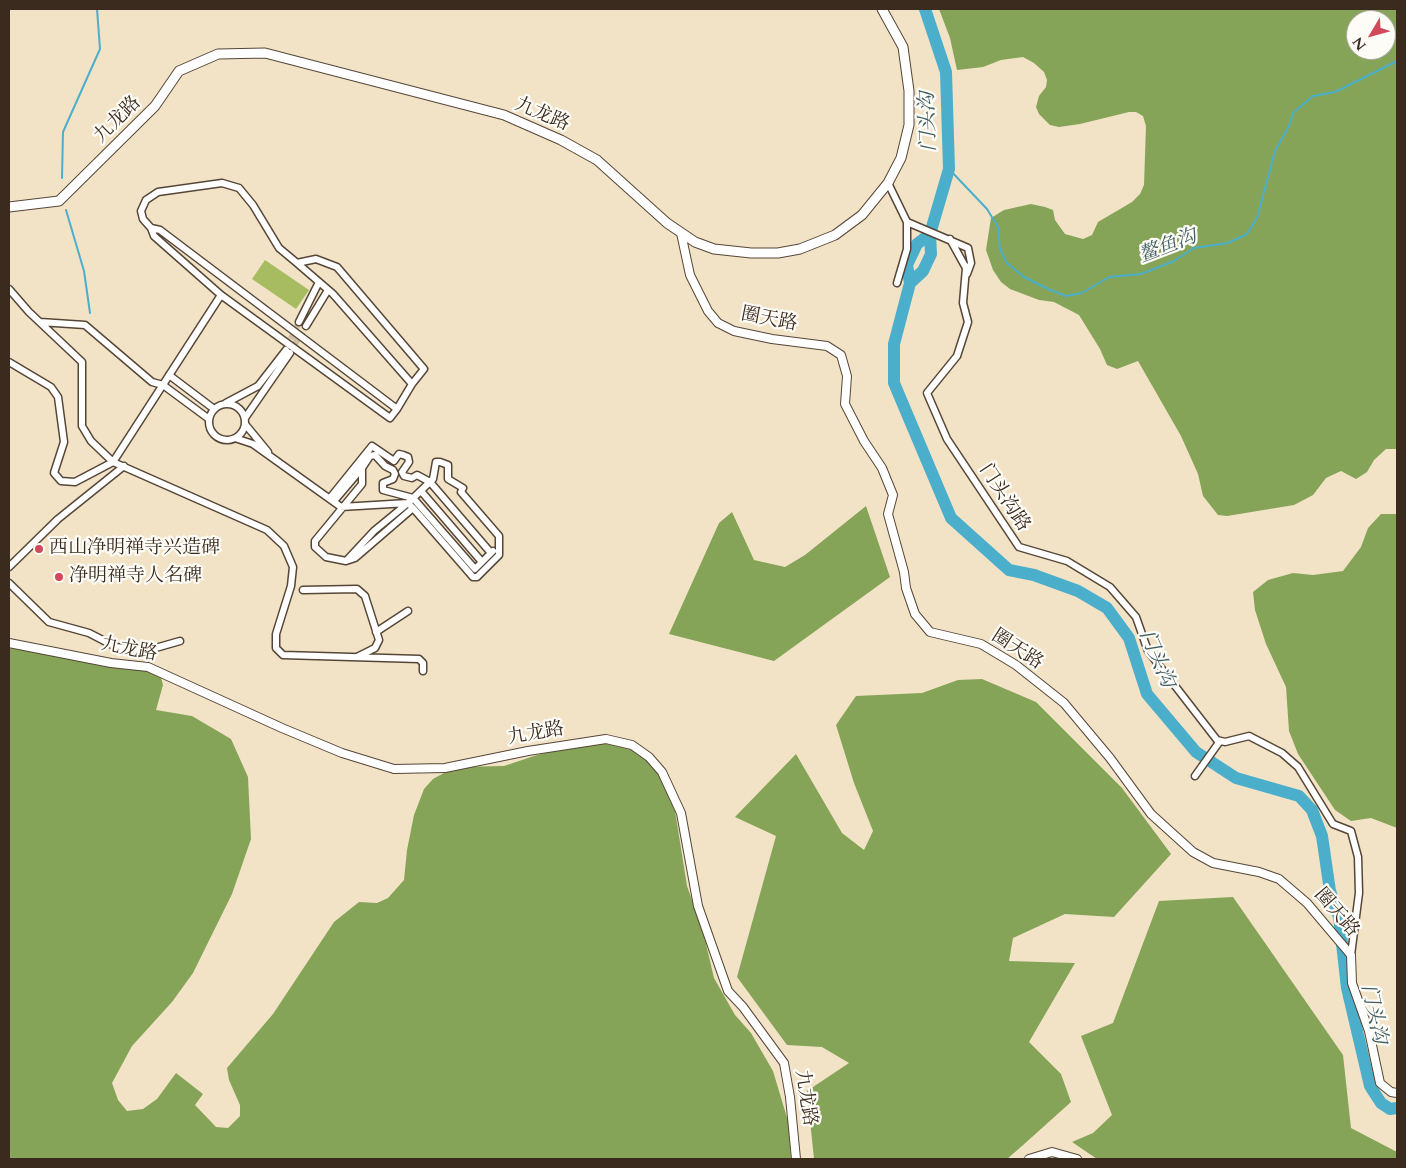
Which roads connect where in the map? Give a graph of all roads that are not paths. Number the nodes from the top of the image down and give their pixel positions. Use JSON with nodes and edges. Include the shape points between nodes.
{"nodes":[{"id":1,"x":882,"y":9,"type":"edge"},
{"id":2,"x":888,"y":183,"type":"junction"},
{"id":3,"x":9,"y":207,"type":"edge"},
{"id":4,"x":908,"y":222,"type":"junction"},
{"id":5,"x":151,"y":228,"type":"junction"},
{"id":6,"x":682,"y":233,"type":"junction"},
{"id":7,"x":950,"y":239,"type":"junction"},
{"id":8,"x":297,"y":263,"type":"junction"},
{"id":9,"x":967,"y":276,"type":"junction"},
{"id":10,"x":319,"y":282,"type":"junction"},
{"id":11,"x":897,"y":282,"type":"dead end"},
{"id":12,"x":9,"y":289,"type":"edge"},
{"id":13,"x":328,"y":290,"type":"junction"},
{"id":14,"x":222,"y":295,"type":"junction"},
{"id":15,"x":40,"y":322,"type":"junction"},
{"id":16,"x":299,"y":322,"type":"tunnel mouth"},
{"id":17,"x":306,"y":326,"type":"tunnel mouth"},
{"id":18,"x":9,"y":362,"type":"edge"},
{"id":19,"x":169,"y":375,"type":"junction"},
{"id":20,"x":412,"y":384,"type":"junction"},
{"id":21,"x":163,"y":385,"type":"junction"},
{"id":22,"x":224,"y":404,"type":"junction"},
{"id":23,"x":214,"y":409,"type":"junction"},
{"id":24,"x":397,"y":409,"type":"junction"},
{"id":25,"x":209,"y":419,"type":"junction"},
{"id":26,"x":245,"y":421,"type":"junction"},
{"id":27,"x":235,"y":438,"type":"junction"},
{"id":28,"x":273,"y":458,"type":"junction"},
{"id":29,"x":113,"y":462,"type":"junction"},
{"id":30,"x":124,"y":466,"type":"junction"},
{"id":31,"x":362,"y":468,"type":"junction"},
{"id":32,"x":430,"y":482,"type":"junction"},
{"id":33,"x":421,"y":491,"type":"junction"},
{"id":34,"x":332,"y":499,"type":"junction"},
{"id":35,"x":410,"y":500,"type":"junction"},
{"id":36,"x":341,"y":507,"type":"junction"},
{"id":37,"x":413,"y":508,"type":"junction"},
{"id":38,"x":499,"y":545,"type":"junction"},
{"id":39,"x":491,"y":553,"type":"junction"},
{"id":40,"x":346,"y":561,"type":"junction"},
{"id":41,"x":482,"y":562,"type":"junction"},
{"id":42,"x":9,"y":567,"type":"edge"},
{"id":43,"x":475,"y":569,"type":"junction"},
{"id":44,"x":479,"y":575,"type":"junction"},
{"id":45,"x":9,"y":583,"type":"edge"},
{"id":46,"x":303,"y":590,"type":"dead end"},
{"id":47,"x":408,"y":611,"type":"dead end"},
{"id":48,"x":376,"y":632,"type":"junction"},
{"id":49,"x":180,"y":640,"type":"dead end"},
{"id":50,"x":9,"y":643,"type":"edge"},
{"id":51,"x":356,"y":657,"type":"junction"},
{"id":52,"x":423,"y":671,"type":"dead end"},
{"id":53,"x":1220,"y":741,"type":"junction"},
{"id":54,"x":1195,"y":776,"type":"dead end"},
{"id":55,"x":1350,"y":954,"type":"junction"},
{"id":56,"x":1397,"y":1093,"type":"edge"},
{"id":57,"x":796,"y":1159,"type":"edge"},
{"id":58,"x":1028,"y":1159,"type":"edge"},
{"id":59,"x":1077,"y":1159,"type":"edge"}],
"edges":[{"from":1,"to":2,"type":"main road","name":"九龙路","via":[[903,47],[909,91],[909,125],[902,158]]},
{"from":2,"to":4,"type":"street"},
{"from":2,"to":6,"type":"main road","name":"九龙路","via":[[862,215],[849,225],[835,235],[800,248],[778,252],[714,249]]},
{"from":3,"to":6,"type":"main road","name":"九龙路","via":[[59,201],[155,106],[179,71],[218,54],[265,53],[504,116],[561,140],[597,160]]},
{"from":4,"to":7,"type":"street"},
{"from":4,"to":11,"type":"street","via":[[907,249]]},
{"from":5,"to":8,"type":"street","via":[[141,211],[146,200],[158,192],[222,183],[239,188],[279,248]]},
{"from":5,"to":14,"type":"street","via":[[154,236]]},
{"from":5,"to":24,"type":"street","via":[[160,230]]},
{"from":6,"to":55,"type":"street","name":"圈天路","via":[[690,275],[708,312],[718,323],[734,331],[827,346],[841,355],[847,376],[845,404],[882,468],[893,495],[888,514],[906,588],[915,614],[930,632],[981,644],[1016,665],[1064,703],[1151,814],[1193,852],[1213,863],[1279,879],[1307,903]]},
{"from":7,"to":9,"type":"street"},
{"from":7,"to":9,"type":"street","via":[[969,250],[972,263]]},
{"from":8,"to":10,"type":"street"},
{"from":8,"to":20,"type":"street","via":[[316,259],[337,267],[424,369]]},
{"from":9,"to":53,"type":"street","name":"门头沟路","via":[[963,304],[968,322],[964,336],[957,356],[927,393],[947,439],[1019,547],[1067,561],[1110,587],[1136,617],[1148,651]]},
{"from":10,"to":13,"type":"street"},
{"from":10,"to":16,"type":"street"},
{"from":12,"to":15,"type":"street"},
{"from":13,"to":17,"type":"street"},
{"from":13,"to":20,"type":"street"},
{"from":14,"to":19,"type":"street"},
{"from":14,"to":24,"type":"street","via":[[390,418]]},
{"from":15,"to":21,"type":"street","via":[[85,325],[152,382]]},
{"from":15,"to":29,"type":"street","via":[[82,362],[82,426],[91,441]]},
{"from":18,"to":29,"type":"street","via":[[50,387],[58,398],[64,442],[54,474],[61,481],[75,482]]},
{"from":19,"to":21,"type":"street"},
{"from":19,"to":23,"type":"street"},
{"from":20,"to":24,"type":"street"},
{"from":21,"to":25,"type":"street"},
{"from":21,"to":29,"type":"street"},
{"from":22,"to":23,"type":"street"},
{"from":22,"to":26,"type":"street","via":[[238,407]]},
{"from":22,"to":26,"type":"street","via":[[258,386],[288,352]]},
{"from":23,"to":25,"type":"street"},
{"from":25,"to":27,"type":"street","via":[[210,429],[218,438]]},
{"from":26,"to":27,"type":"street"},
{"from":26,"to":28,"type":"street"},
{"from":27,"to":28,"type":"street","via":[[253,444]]},
{"from":28,"to":34,"type":"street"},
{"from":29,"to":30,"type":"street"},
{"from":30,"to":42,"type":"street","via":[[58,519]]},
{"from":30,"to":51,"type":"street","via":[[268,530],[284,546],[293,567],[291,586],[276,634],[276,648],[283,655]]},
{"from":31,"to":34,"type":"street"},
{"from":31,"to":35,"type":"street","via":[[375,454],[395,474],[393,479],[383,483],[383,490]]},
{"from":31,"to":36,"type":"street","via":[[362,484]]},
{"from":32,"to":33,"type":"street"},
{"from":32,"to":34,"type":"street","via":[[417,475],[412,478],[404,476],[402,472],[408,465],[408,457],[399,454],[394,461],[372,446]]},
{"from":32,"to":38,"type":"street","via":[[436,462],[448,465],[448,479],[463,488],[461,492],[499,536]]},
{"from":32,"to":39,"type":"street"},
{"from":33,"to":35,"type":"street"},
{"from":33,"to":41,"type":"street"},
{"from":34,"to":36,"type":"street"},
{"from":35,"to":36,"type":"street"},
{"from":35,"to":37,"type":"street"},
{"from":35,"to":40,"type":"street"},
{"from":35,"to":43,"type":"street"},
{"from":36,"to":40,"type":"street","via":[[315,541],[315,547],[326,557]]},
{"from":37,"to":40,"type":"street","via":[[355,558]]},
{"from":37,"to":44,"type":"street","via":[[473,577]]},
{"from":38,"to":39,"type":"street"},
{"from":38,"to":44,"type":"street","via":[[499,555]]},
{"from":39,"to":41,"type":"street"},
{"from":41,"to":43,"type":"street"},
{"from":43,"to":44,"type":"street"},
{"from":45,"to":49,"type":"street","via":[[49,622],[89,633],[116,646],[146,651]]},
{"from":46,"to":48,"type":"street","via":[[357,589],[365,596]]},
{"from":47,"to":48,"type":"street"},
{"from":48,"to":51,"type":"street","via":[[379,640],[375,648]]},
{"from":50,"to":57,"type":"street","name":"九龙路","via":[[148,667],[342,753],[394,769],[445,768],[606,739],[632,745],[662,772],[679,806],[698,906],[728,991],[784,1063]]},
{"from":51,"to":52,"type":"street","via":[[419,659],[423,663]]},
{"from":53,"to":54,"type":"street"},
{"from":53,"to":55,"type":"street","via":[[1249,736],[1282,753],[1298,767],[1333,824],[1351,832],[1358,857],[1359,893]]},
{"from":55,"to":56,"type":"street","name":"圈天路","via":[[1352,983],[1369,1031],[1380,1083]]},
{"from":58,"to":59,"type":"street","via":[[1052,1152]]}]}
